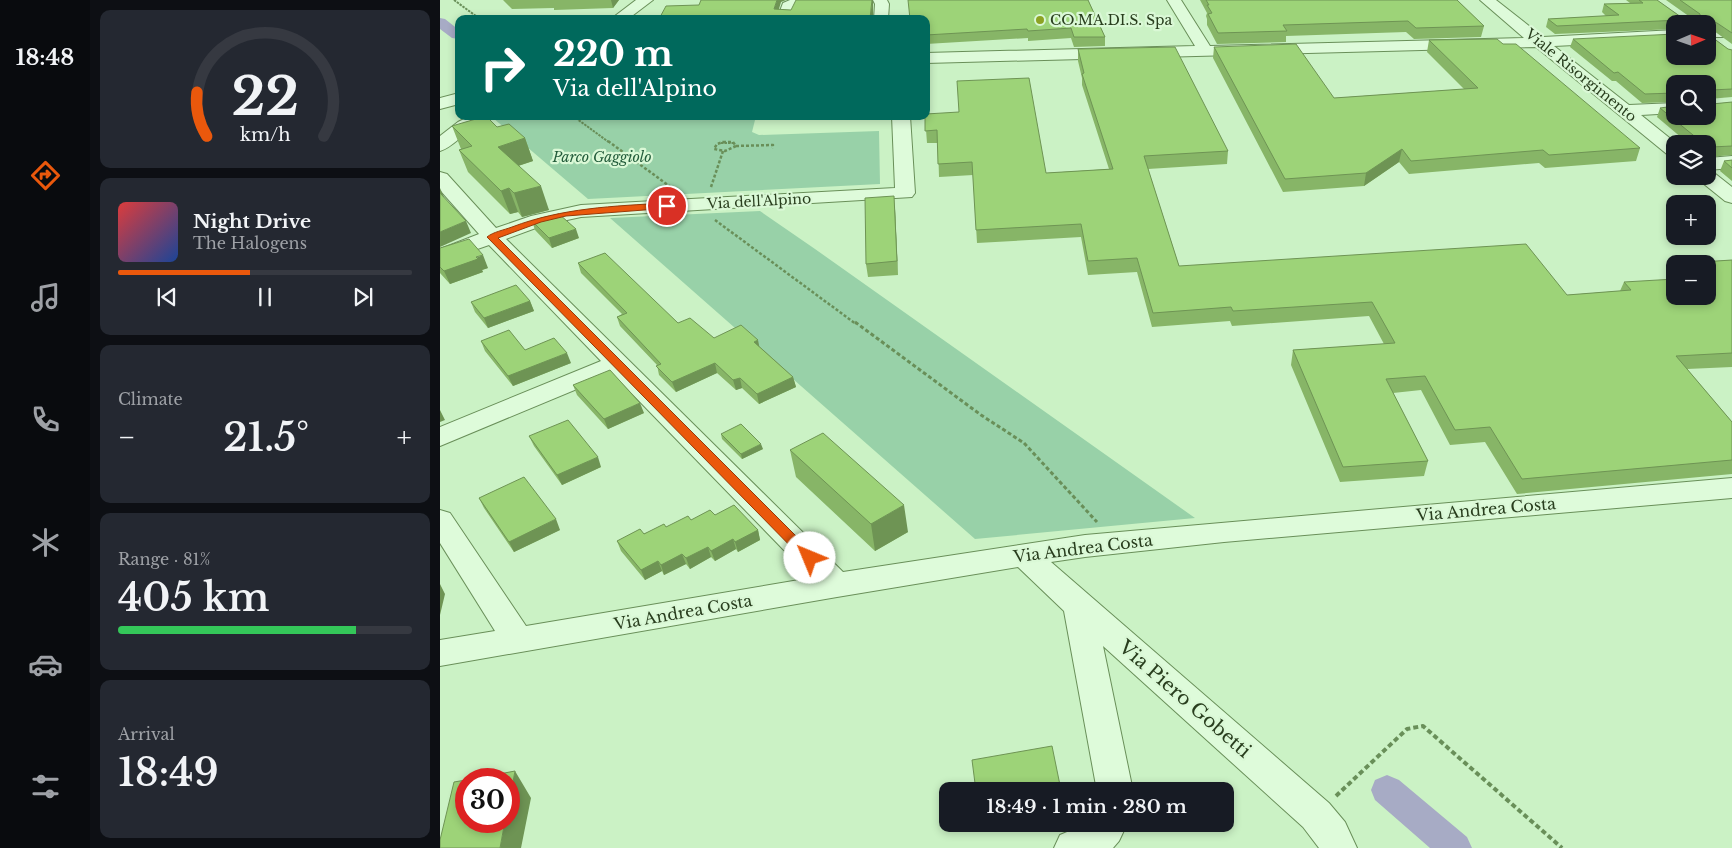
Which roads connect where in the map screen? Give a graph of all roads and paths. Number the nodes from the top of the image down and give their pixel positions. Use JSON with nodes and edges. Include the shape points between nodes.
{"nodes":[{"id":1,"x":454,"y":0,"type":"edge"},
{"id":2,"x":646,"y":0,"type":"edge"},
{"id":3,"x":847,"y":0,"type":"edge"},
{"id":4,"x":880,"y":0,"type":"edge"},
{"id":5,"x":1174,"y":0,"type":"edge"},
{"id":6,"x":1486,"y":0,"type":"edge"},
{"id":7,"x":475,"y":15,"type":"edge"},
{"id":8,"x":624,"y":15,"type":"edge"},
{"id":9,"x":785,"y":15,"type":"edge"},
{"id":10,"x":882,"y":15,"type":"edge"},
{"id":11,"x":1732,"y":32,"type":"edge"},
{"id":12,"x":1716,"y":34,"type":"edge"},
{"id":13,"x":1666,"y":35,"type":"edge"},
{"id":14,"x":1716,"y":41,"type":"edge"},
{"id":15,"x":1539,"y":42,"type":"junction"},
{"id":16,"x":1724,"y":47,"type":"edge"},
{"id":17,"x":1205,"y":50,"type":"junction"},
{"id":18,"x":930,"y":58,"type":"edge"},
{"id":19,"x":455,"y":99,"type":"edge"},
{"id":20,"x":455,"y":104,"type":"edge"},
{"id":21,"x":440,"y":105,"type":"edge"},
{"id":22,"x":1666,"y":109,"type":"edge"},
{"id":23,"x":1625,"y":111,"type":"junction"},
{"id":24,"x":580,"y":120,"type":"edge"},
{"id":25,"x":901,"y":120,"type":"edge"},
{"id":26,"x":468,"y":121,"type":"edge"},
{"id":27,"x":1666,"y":144,"type":"edge"},
{"id":28,"x":440,"y":145,"type":"edge"},
{"id":29,"x":736,"y":146,"type":"junction"},
{"id":30,"x":772,"y":148,"type":"dead end"},
{"id":31,"x":723,"y":151,"type":"junction"},
{"id":32,"x":1732,"y":162,"type":"edge"},
{"id":33,"x":1716,"y":163,"type":"edge"},
{"id":34,"x":440,"y":178,"type":"edge"},
{"id":35,"x":1716,"y":184,"type":"edge"},
{"id":36,"x":1732,"y":197,"type":"edge"},
{"id":37,"x":700,"y":204,"type":"junction"},
{"id":38,"x":492,"y":237,"type":"junction"},
{"id":39,"x":440,"y":256,"type":"edge"},
{"id":40,"x":617,"y":362,"type":"junction"},
{"id":41,"x":440,"y":437,"type":"edge"},
{"id":42,"x":1732,"y":488,"type":"edge"},
{"id":43,"x":440,"y":520,"type":"edge"},
{"id":44,"x":1115,"y":543,"type":"junction"},
{"id":45,"x":1025,"y":556,"type":"junction"},
{"id":46,"x":837,"y":585,"type":"junction"},
{"id":47,"x":1079,"y":606,"type":"junction"},
{"id":48,"x":518,"y":640,"type":"junction"},
{"id":49,"x":440,"y":653,"type":"edge"},
{"id":50,"x":1112,"y":782,"type":"edge"},
{"id":51,"x":1316,"y":815,"type":"junction"},
{"id":52,"x":1105,"y":832,"type":"edge"},
{"id":53,"x":1073,"y":848,"type":"edge"},
{"id":54,"x":1338,"y":848,"type":"edge"},
{"id":55,"x":1562,"y":848,"type":"edge"}],
"edges":[{"from":1,"to":7,"type":"path"},
{"from":2,"to":8,"type":"street"},
{"from":3,"to":9,"type":"street","via":[[795,3],[788,6]]},
{"from":4,"to":10,"type":"street"},
{"from":5,"to":17,"type":"street"},
{"from":6,"to":15,"type":"street","name":"Viale Risorgimento"},
{"from":11,"to":12,"type":"street"},
{"from":13,"to":15,"type":"street"},
{"from":14,"to":16,"type":"street"},
{"from":15,"to":17,"type":"street"},
{"from":15,"to":23,"type":"street","name":"Viale Risorgimento"},
{"from":17,"to":18,"type":"street"},
{"from":19,"to":21,"type":"street"},
{"from":20,"to":21,"type":"street"},
{"from":22,"to":23,"type":"street"},
{"from":23,"to":27,"type":"street","name":"Viale Risorgimento"},
{"from":24,"to":37,"type":"path"},
{"from":25,"to":37,"type":"street","name":"Via dell'Alpino","via":[[905,193]]},
{"from":26,"to":28,"type":"street"},
{"from":29,"to":30,"type":"path","via":[[773,145]]},
{"from":29,"to":31,"type":"path"},
{"from":29,"to":31,"type":"path","via":[[730,142],[715,146],[716,150]]},
{"from":31,"to":37,"type":"path"},
{"from":32,"to":33,"type":"street"},
{"from":34,"to":38,"type":"street"},
{"from":35,"to":36,"type":"street"},
{"from":37,"to":38,"type":"street","name":"Via dell'Alpino","via":[[566,214],[538,220]]},
{"from":37,"to":44,"type":"path","via":[[965,403],[1024,443]]},
{"from":38,"to":39,"type":"street","name":"Via dell'Alpino"},
{"from":38,"to":40,"type":"street"},
{"from":40,"to":41,"type":"street"},
{"from":40,"to":46,"type":"street"},
{"from":42,"to":44,"type":"street","name":"Via Andrea Costa"},
{"from":43,"to":48,"type":"street"},
{"from":44,"to":45,"type":"street","name":"Via Andrea Costa"},
{"from":45,"to":46,"type":"street","name":"Via Andrea Costa"},
{"from":45,"to":47,"type":"street","name":"Via Piero Gobetti"},
{"from":46,"to":48,"type":"street","name":"Via Andrea Costa"},
{"from":47,"to":50,"type":"street"},
{"from":47,"to":51,"type":"street","name":"Via Piero Gobetti"},
{"from":48,"to":49,"type":"street","name":"Via Andrea Costa"},
{"from":51,"to":54,"type":"street","name":"Via Piero Gobetti","via":[[1332,834]]},
{"from":51,"to":55,"type":"path","via":[[1407,729],[1423,726]]},
{"from":52,"to":53,"type":"street","via":[[1088,844]]}]}
